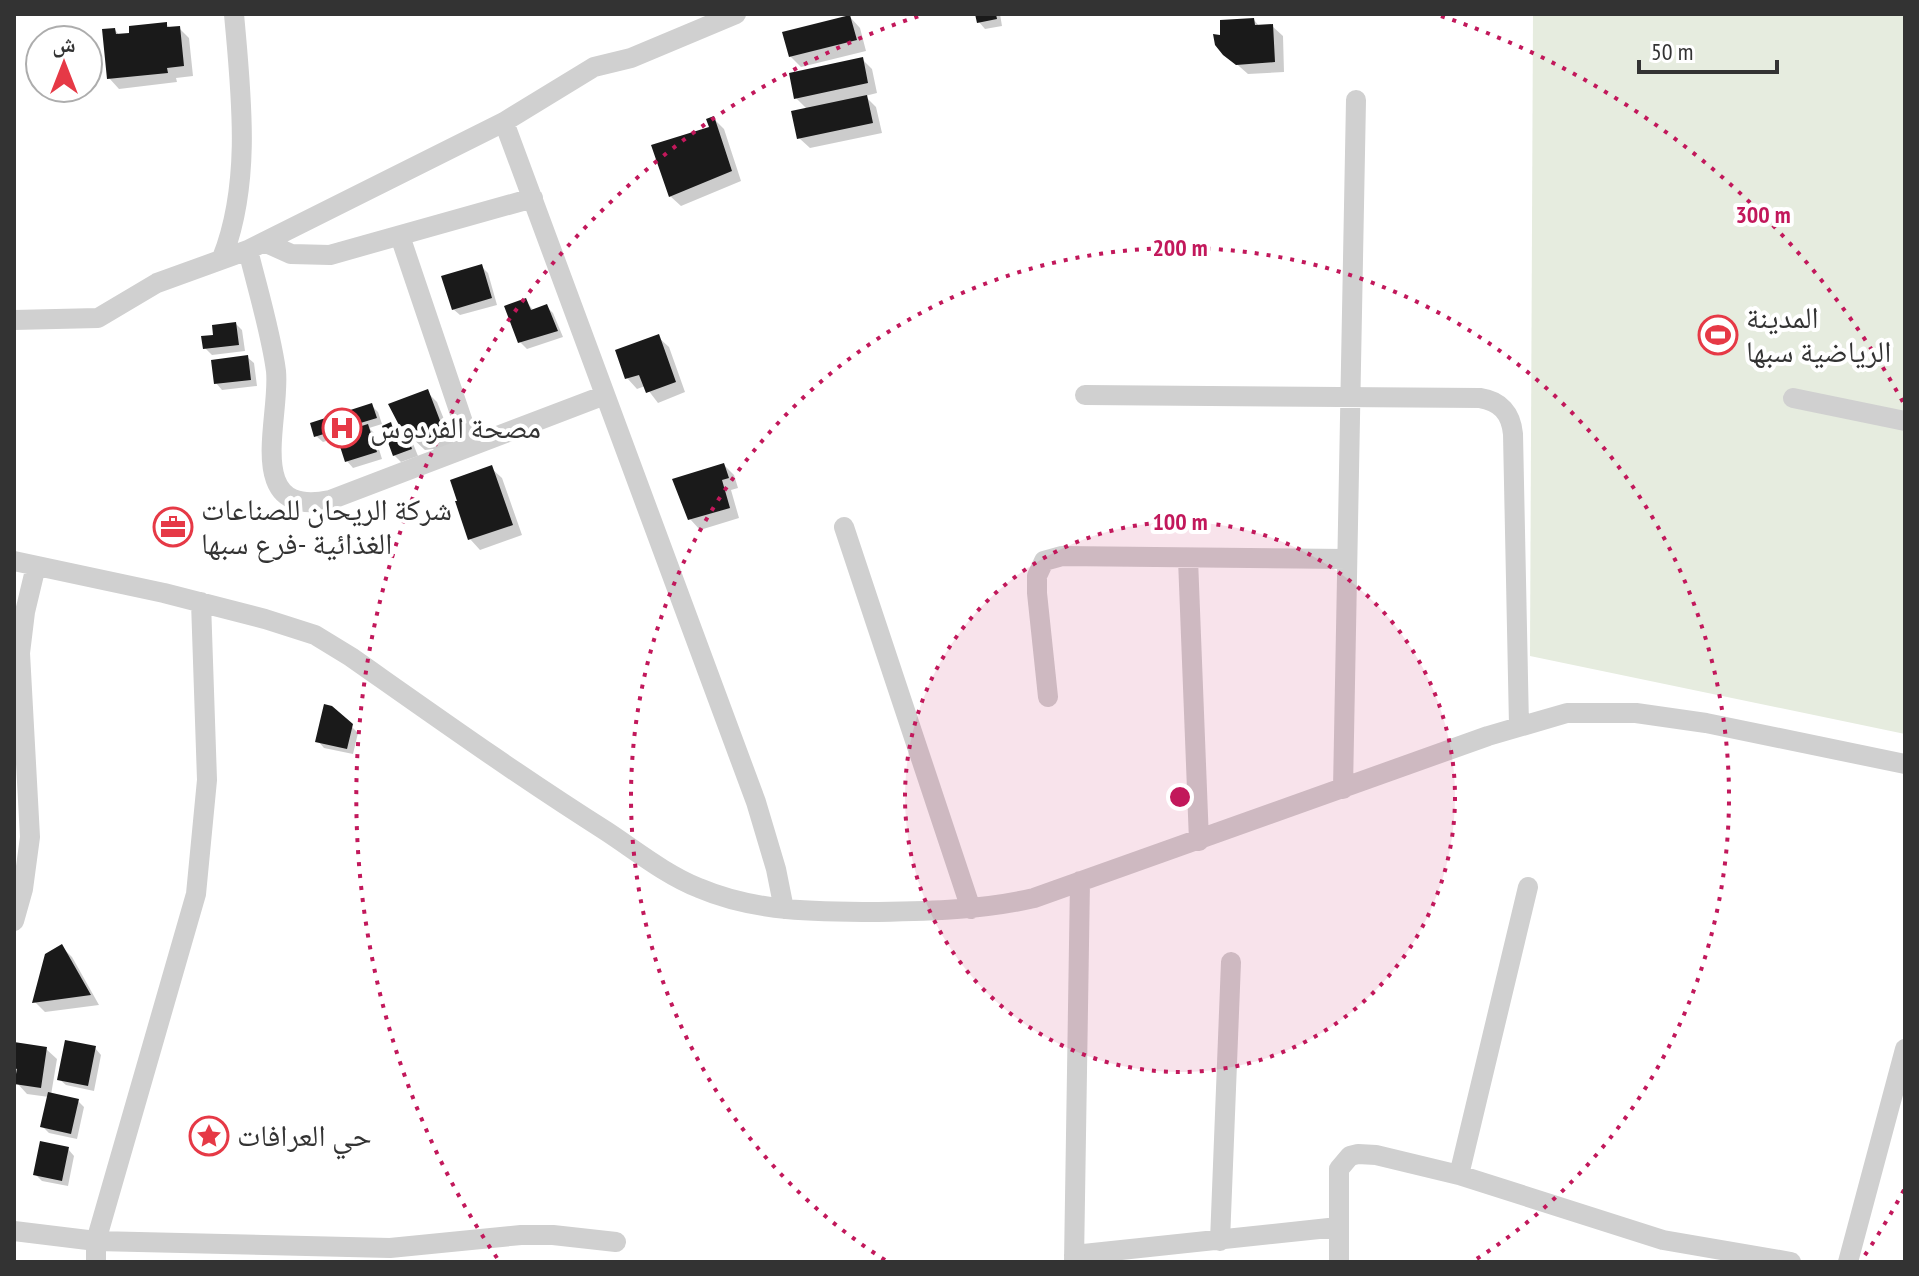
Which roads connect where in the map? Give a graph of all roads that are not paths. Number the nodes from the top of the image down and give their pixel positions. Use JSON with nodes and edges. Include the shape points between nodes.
{"nodes":[{"id":1,"x":234,"y":14,"type":"edge"},
{"id":2,"x":736,"y":14,"type":"edge"},
{"id":3,"x":1356,"y":100,"type":"dead end"},
{"id":4,"x":504,"y":122,"type":"junction"},
{"id":5,"x":533,"y":198,"type":"junction"},
{"id":6,"x":400,"y":236,"type":"junction"},
{"id":7,"x":256,"y":246,"type":"junction"},
{"id":8,"x":222,"y":258,"type":"junction"},
{"id":9,"x":14,"y":320,"type":"edge"},
{"id":10,"x":605,"y":395,"type":"junction"},
{"id":11,"x":1085,"y":395,"type":"dead end"},
{"id":12,"x":1349,"y":397,"type":"junction"},
{"id":13,"x":1793,"y":398,"type":"dead end"},
{"id":14,"x":1905,"y":421,"type":"edge"},
{"id":15,"x":471,"y":446,"type":"junction"},
{"id":16,"x":844,"y":527,"type":"dead end"},
{"id":17,"x":1188,"y":559,"type":"junction"},
{"id":18,"x":1347,"y":559,"type":"junction"},
{"id":19,"x":14,"y":561,"type":"edge"},
{"id":20,"x":36,"y":566,"type":"junction"},
{"id":21,"x":201,"y":602,"type":"junction"},
{"id":22,"x":1048,"y":697,"type":"dead end"},
{"id":23,"x":1519,"y":726,"type":"junction"},
{"id":24,"x":1904,"y":765,"type":"edge"},
{"id":25,"x":1343,"y":789,"type":"junction"},
{"id":26,"x":1199,"y":841,"type":"junction"},
{"id":27,"x":1080,"y":881,"type":"junction"},
{"id":28,"x":1528,"y":887,"type":"dead end"},
{"id":29,"x":19,"y":888,"type":"edge"},
{"id":30,"x":784,"y":909,"type":"junction"},
{"id":31,"x":971,"y":909,"type":"junction"},
{"id":32,"x":14,"y":921,"type":"edge"},
{"id":33,"x":1231,"y":962,"type":"dead end"},
{"id":34,"x":1905,"y":1049,"type":"edge"},
{"id":35,"x":1459,"y":1175,"type":"junction"},
{"id":36,"x":1338,"y":1227,"type":"junction"},
{"id":37,"x":14,"y":1231,"type":"edge"},
{"id":38,"x":96,"y":1241,"type":"junction"},
{"id":39,"x":1220,"y":1241,"type":"junction"},
{"id":40,"x":616,"y":1242,"type":"dead end"},
{"id":41,"x":390,"y":1255,"type":"edge"},
{"id":42,"x":1074,"y":1258,"type":"edge"},
{"id":43,"x":96,"y":1262,"type":"edge"},
{"id":44,"x":1339,"y":1262,"type":"edge"},
{"id":45,"x":1791,"y":1262,"type":"edge"},
{"id":46,"x":1848,"y":1262,"type":"edge"}],
"edges":[{"from":1,"to":8,"type":"street","via":[[240,161],[237,209]]},
{"from":2,"to":4,"type":"street","via":[[631,58],[594,67]]},
{"from":3,"to":12,"type":"street"},
{"from":4,"to":5,"type":"street"},
{"from":4,"to":7,"type":"street"},
{"from":5,"to":6,"type":"street"},
{"from":5,"to":10,"type":"street"},
{"from":6,"to":7,"type":"street","via":[[318,257]]},
{"from":6,"to":15,"type":"street"},
{"from":7,"to":8,"type":"street"},
{"from":7,"to":15,"type":"street","via":[[276,371],[273,468],[290,498],[330,500]]},
{"from":8,"to":9,"type":"street","via":[[157,283],[98,318]]},
{"from":10,"to":15,"type":"street"},
{"from":10,"to":30,"type":"street","via":[[756,802]]},
{"from":11,"to":12,"type":"street"},
{"from":12,"to":18,"type":"street"},
{"from":12,"to":23,"type":"street","via":[[1480,398],[1509,415]]},
{"from":13,"to":14,"type":"street"},
{"from":16,"to":31,"type":"street"},
{"from":17,"to":18,"type":"street"},
{"from":17,"to":22,"type":"street","via":[[1062,556],[1044,561],[1037,593]]},
{"from":17,"to":26,"type":"street"},
{"from":18,"to":25,"type":"street"},
{"from":19,"to":20,"type":"street"},
{"from":20,"to":21,"type":"street"},
{"from":20,"to":29,"type":"street","via":[[20,653],[30,837]]},
{"from":21,"to":30,"type":"street","via":[[315,635],[683,880],[720,896]]},
{"from":21,"to":38,"type":"street","via":[[207,780],[196,894]]},
{"from":23,"to":24,"type":"street","via":[[1567,713],[1636,713]]},
{"from":23,"to":25,"type":"street"},
{"from":25,"to":26,"type":"street"},
{"from":26,"to":27,"type":"street"},
{"from":27,"to":31,"type":"street","via":[[1034,898]]},
{"from":27,"to":42,"type":"street"},
{"from":28,"to":35,"type":"street"},
{"from":29,"to":32,"type":"street"},
{"from":30,"to":31,"type":"street"},
{"from":33,"to":39,"type":"street"},
{"from":34,"to":46,"type":"street"},
{"from":35,"to":36,"type":"street","via":[[1376,1155],[1350,1156],[1338,1176]]},
{"from":35,"to":45,"type":"street","via":[[1663,1240]]},
{"from":36,"to":39,"type":"street"},
{"from":36,"to":44,"type":"street"},
{"from":37,"to":38,"type":"street"},
{"from":38,"to":41,"type":"street"},
{"from":38,"to":43,"type":"street"},
{"from":39,"to":42,"type":"street"},
{"from":40,"to":41,"type":"street","via":[[521,1235]]}]}
